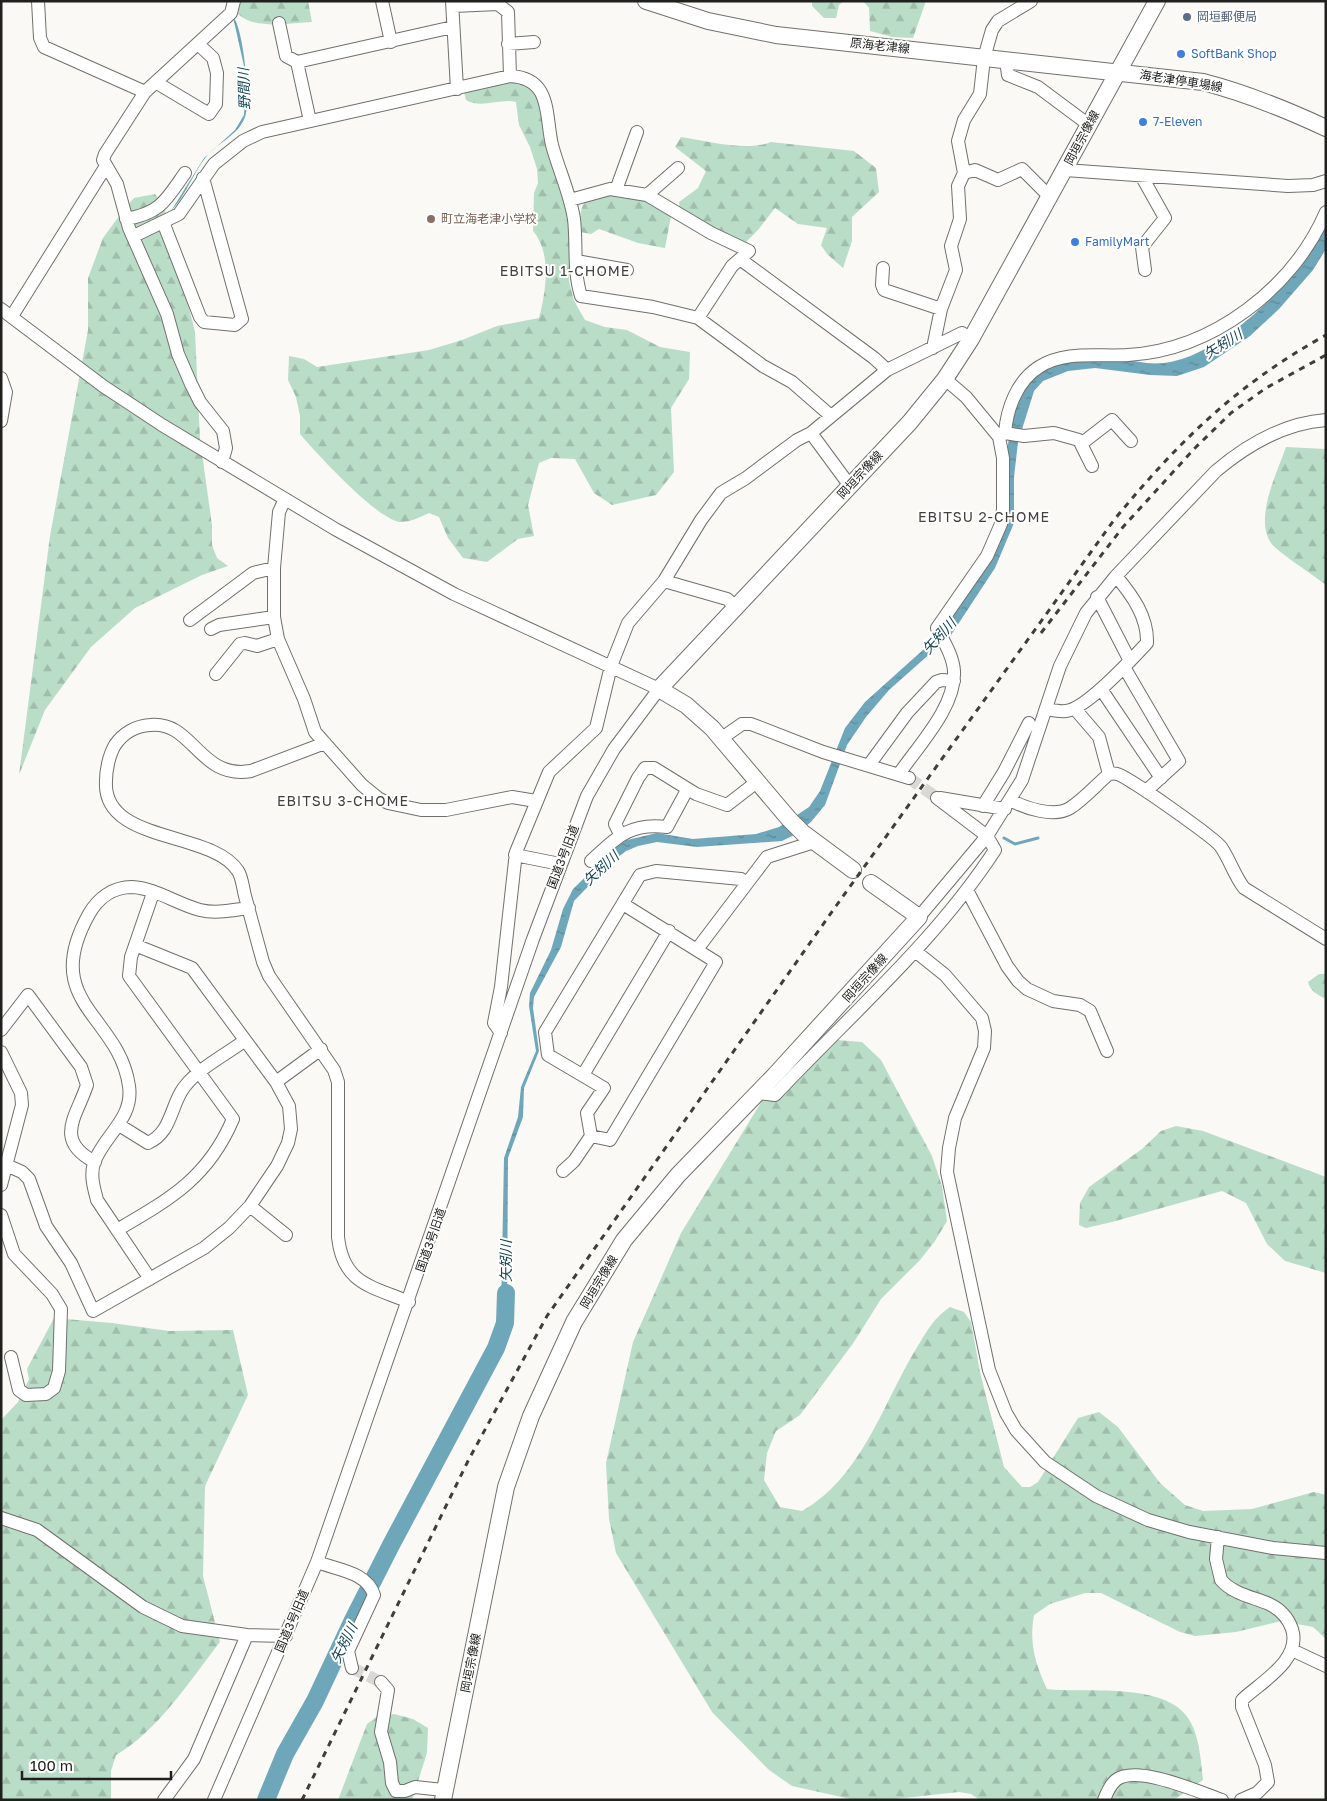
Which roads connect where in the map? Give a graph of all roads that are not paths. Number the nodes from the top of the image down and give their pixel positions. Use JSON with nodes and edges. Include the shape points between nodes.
{"nodes":[{"id":1,"x":38,"y":1,"type":"edge"},
{"id":2,"x":234,"y":1,"type":"edge"},
{"id":3,"x":382,"y":1,"type":"edge"},
{"id":4,"x":646,"y":1,"type":"edge"},
{"id":5,"x":1031,"y":1,"type":"edge"},
{"id":6,"x":1157,"y":1,"type":"edge"},
{"id":7,"x":453,"y":3,"type":"edge"},
{"id":8,"x":670,"y":5,"type":"edge"},
{"id":9,"x":279,"y":23,"type":"dead end"},
{"id":10,"x":453,"y":27,"type":"junction"},
{"id":11,"x":392,"y":42,"type":"junction"},
{"id":12,"x":534,"y":42,"type":"dead end"},
{"id":13,"x":198,"y":44,"type":"junction"},
{"id":14,"x":508,"y":44,"type":"junction"},
{"id":15,"x":984,"y":58,"type":"junction"},
{"id":16,"x":1006,"y":60,"type":"junction"},
{"id":17,"x":297,"y":62,"type":"junction"},
{"id":18,"x":1118,"y":72,"type":"junction"},
{"id":19,"x":510,"y":76,"type":"junction"},
{"id":20,"x":157,"y":83,"type":"junction"},
{"id":21,"x":457,"y":89,"type":"junction"},
{"id":22,"x":145,"y":92,"type":"junction"},
{"id":23,"x":310,"y":120,"type":"junction"},
{"id":24,"x":1089,"y":125,"type":"junction"},
{"id":25,"x":1326,"y":128,"type":"edge"},
{"id":26,"x":636,"y":132,"type":"dead end"},
{"id":27,"x":106,"y":166,"type":"junction"},
{"id":28,"x":678,"y":168,"type":"dead end"},
{"id":29,"x":1065,"y":170,"type":"junction"},
{"id":30,"x":185,"y":173,"type":"dead end"},
{"id":31,"x":964,"y":173,"type":"junction"},
{"id":32,"x":1142,"y":177,"type":"junction"},
{"id":33,"x":203,"y":178,"type":"junction"},
{"id":34,"x":1326,"y":181,"type":"edge"},
{"id":35,"x":616,"y":190,"type":"junction"},
{"id":36,"x":647,"y":194,"type":"junction"},
{"id":37,"x":1050,"y":198,"type":"junction"},
{"id":38,"x":570,"y":200,"type":"junction"},
{"id":39,"x":1326,"y":212,"type":"edge"},
{"id":40,"x":126,"y":218,"type":"junction"},
{"id":41,"x":163,"y":222,"type":"junction"},
{"id":42,"x":134,"y":236,"type":"junction"},
{"id":43,"x":740,"y":259,"type":"junction"},
{"id":44,"x":576,"y":261,"type":"junction"},
{"id":45,"x":883,"y":268,"type":"dead end"},
{"id":46,"x":627,"y":270,"type":"dead end"},
{"id":47,"x":1145,"y":270,"type":"dead end"},
{"id":48,"x":941,"y":308,"type":"junction"},
{"id":49,"x":4,"y":312,"type":"edge"},
{"id":50,"x":698,"y":318,"type":"junction"},
{"id":51,"x":971,"y":339,"type":"junction"},
{"id":52,"x":934,"y":348,"type":"junction"},
{"id":53,"x":887,"y":370,"type":"junction"},
{"id":54,"x":1,"y":378,"type":"edge"},
{"id":55,"x":945,"y":378,"type":"junction"},
{"id":56,"x":831,"y":416,"type":"junction"},
{"id":57,"x":1326,"y":420,"type":"edge"},
{"id":58,"x":1,"y":422,"type":"edge"},
{"id":59,"x":811,"y":433,"type":"junction"},
{"id":60,"x":1002,"y":435,"type":"junction"},
{"id":61,"x":1130,"y":441,"type":"dead end"},
{"id":62,"x":1081,"y":444,"type":"junction"},
{"id":63,"x":222,"y":462,"type":"junction"},
{"id":64,"x":1092,"y":466,"type":"dead end"},
{"id":65,"x":850,"y":486,"type":"junction"},
{"id":66,"x":285,"y":499,"type":"junction"},
{"id":67,"x":274,"y":568,"type":"junction"},
{"id":68,"x":1116,"y":576,"type":"junction"},
{"id":69,"x":664,"y":581,"type":"junction"},
{"id":70,"x":1097,"y":597,"type":"junction"},
{"id":71,"x":736,"y":607,"type":"junction"},
{"id":72,"x":274,"y":617,"type":"junction"},
{"id":73,"x":190,"y":620,"type":"dead end"},
{"id":74,"x":211,"y":629,"type":"dead end"},
{"id":75,"x":278,"y":639,"type":"junction"},
{"id":76,"x":1127,"y":664,"type":"junction"},
{"id":77,"x":611,"y":666,"type":"junction"},
{"id":78,"x":216,"y":674,"type":"dead end"},
{"id":79,"x":954,"y":681,"type":"junction"},
{"id":80,"x":1101,"y":688,"type":"junction"},
{"id":81,"x":659,"y":689,"type":"junction"},
{"id":82,"x":1046,"y":709,"type":"junction"},
{"id":83,"x":1075,"y":709,"type":"junction"},
{"id":84,"x":1029,"y":723,"type":"dead end"},
{"id":85,"x":722,"y":738,"type":"junction"},
{"id":86,"x":325,"y":743,"type":"junction"},
{"id":87,"x":869,"y":765,"type":"junction"},
{"id":88,"x":1004,"y":772,"type":"junction"},
{"id":89,"x":1109,"y":774,"type":"junction"},
{"id":90,"x":1161,"y":778,"type":"junction"},
{"id":91,"x":1022,"y":780,"type":"junction"},
{"id":92,"x":758,"y":781,"type":"junction"},
{"id":93,"x":687,"y":790,"type":"junction"},
{"id":94,"x":1146,"y":791,"type":"junction"},
{"id":95,"x":536,"y":801,"type":"junction"},
{"id":96,"x":1008,"y":805,"type":"junction"},
{"id":97,"x":983,"y":806,"type":"junction"},
{"id":98,"x":620,"y":834,"type":"junction"},
{"id":99,"x":987,"y":836,"type":"junction"},
{"id":100,"x":809,"y":838,"type":"junction"},
{"id":101,"x":516,"y":855,"type":"junction"},
{"id":102,"x":591,"y":861,"type":"dead end"},
{"id":103,"x":560,"y":864,"type":"junction"},
{"id":104,"x":853,"y":870,"type":"dead end"},
{"id":105,"x":747,"y":883,"type":"junction"},
{"id":106,"x":871,"y":883,"type":"dead end"},
{"id":107,"x":967,"y":890,"type":"junction"},
{"id":108,"x":153,"y":893,"type":"junction"},
{"id":109,"x":623,"y":904,"type":"junction"},
{"id":110,"x":249,"y":908,"type":"junction"},
{"id":111,"x":919,"y":917,"type":"junction"},
{"id":112,"x":669,"y":931,"type":"junction"},
{"id":113,"x":1326,"y":939,"type":"edge"},
{"id":114,"x":135,"y":945,"type":"junction"},
{"id":115,"x":698,"y":948,"type":"junction"},
{"id":116,"x":915,"y":951,"type":"junction"},
{"id":117,"x":1,"y":1030,"type":"edge"},
{"id":118,"x":501,"y":1033,"type":"junction"},
{"id":119,"x":244,"y":1041,"type":"junction"},
{"id":120,"x":321,"y":1049,"type":"junction"},
{"id":121,"x":1107,"y":1051,"type":"dead end"},
{"id":122,"x":1,"y":1052,"type":"edge"},
{"id":123,"x":199,"y":1074,"type":"junction"},
{"id":124,"x":583,"y":1075,"type":"junction"},
{"id":125,"x":276,"y":1082,"type":"junction"},
{"id":126,"x":758,"y":1094,"type":"junction"},
{"id":127,"x":119,"y":1125,"type":"junction"},
{"id":128,"x":591,"y":1136,"type":"junction"},
{"id":129,"x":95,"y":1162,"type":"junction"},
{"id":130,"x":6,"y":1165,"type":"junction"},
{"id":131,"x":563,"y":1171,"type":"dead end"},
{"id":132,"x":1,"y":1185,"type":"edge"},
{"id":133,"x":250,"y":1206,"type":"junction"},
{"id":134,"x":1,"y":1215,"type":"edge"},
{"id":135,"x":117,"y":1230,"type":"junction"},
{"id":136,"x":286,"y":1235,"type":"dead end"},
{"id":137,"x":150,"y":1279,"type":"junction"},
{"id":138,"x":409,"y":1302,"type":"junction"},
{"id":139,"x":11,"y":1357,"type":"dead end"},
{"id":140,"x":1,"y":1518,"type":"edge"},
{"id":141,"x":1218,"y":1537,"type":"junction"},
{"id":142,"x":1326,"y":1553,"type":"edge"},
{"id":143,"x":317,"y":1562,"type":"junction"},
{"id":144,"x":247,"y":1635,"type":"junction"},
{"id":145,"x":286,"y":1636,"type":"junction"},
{"id":146,"x":1292,"y":1650,"type":"junction"},
{"id":147,"x":1326,"y":1666,"type":"edge"},
{"id":148,"x":352,"y":1668,"type":"dead end"},
{"id":149,"x":381,"y":1682,"type":"dead end"},
{"id":150,"x":443,"y":1795,"type":"edge"},
{"id":151,"x":164,"y":1800,"type":"edge"},
{"id":152,"x":214,"y":1800,"type":"edge"},
{"id":153,"x":1104,"y":1800,"type":"edge"},
{"id":154,"x":1222,"y":1800,"type":"edge"},
{"id":155,"x":1241,"y":1800,"type":"edge"}],
"edges":[{"from":1,"to":22,"type":"street","via":[[40,38],[44,47]]},
{"from":2,"to":13,"type":"street","via":[[231,13]]},
{"from":3,"to":11,"type":"street"},
{"from":4,"to":8,"type":"main road","name":"原海老津線"},
{"from":5,"to":15,"type":"street","via":[[998,21]]},
{"from":6,"to":18,"type":"main road","name":"岡垣宗像線"},
{"from":7,"to":10,"type":"street"},
{"from":7,"to":14,"type":"street","via":[[498,4],[508,12]]},
{"from":8,"to":15,"type":"main road","name":"原海老津線","via":[[741,29],[776,35]]},
{"from":9,"to":17,"type":"street","via":[[286,56]]},
{"from":10,"to":11,"type":"street"},
{"from":10,"to":21,"type":"street"},
{"from":11,"to":17,"type":"street"},
{"from":12,"to":14,"type":"street"},
{"from":13,"to":20,"type":"street"},
{"from":13,"to":20,"type":"street","via":[[213,58],[217,73],[216,104],[209,114]]},
{"from":14,"to":19,"type":"street"},
{"from":15,"to":16,"type":"main road","name":"原海老津線"},
{"from":15,"to":31,"type":"street","via":[[980,94],[964,120],[958,141]]},
{"from":16,"to":18,"type":"main road","name":"原海老津線"},
{"from":16,"to":24,"type":"street","via":[[1008,75],[1038,87]]},
{"from":17,"to":23,"type":"street"},
{"from":18,"to":24,"type":"main road","name":"岡垣宗像線"},
{"from":18,"to":25,"type":"main road","name":"海老津停車場線","via":[[1237,90]]},
{"from":19,"to":21,"type":"street"},
{"from":19,"to":38,"type":"street","via":[[523,76],[533,81],[544,98],[552,146]]},
{"from":20,"to":22,"type":"street"},
{"from":21,"to":23,"type":"street"},
{"from":22,"to":27,"type":"street","via":[[105,154]]},
{"from":23,"to":33,"type":"street","via":[[262,132],[242,141],[224,154]]},
{"from":24,"to":29,"type":"main road","name":"岡垣宗像線"},
{"from":26,"to":35,"type":"street"},
{"from":27,"to":40,"type":"street","via":[[117,184]]},
{"from":27,"to":49,"type":"street"},
{"from":28,"to":36,"type":"street"},
{"from":29,"to":32,"type":"street"},
{"from":29,"to":37,"type":"main road","name":"岡垣宗像線"},
{"from":30,"to":40,"type":"street","via":[[168,198],[146,215]]},
{"from":31,"to":37,"type":"street","via":[[974,170],[998,180],[1022,169]]},
{"from":31,"to":48,"type":"street","via":[[958,186],[960,220],[951,246],[956,270]]},
{"from":32,"to":34,"type":"street","via":[[1288,186]]},
{"from":32,"to":47,"type":"street","via":[[1165,218],[1142,247]]},
{"from":33,"to":41,"type":"street","via":[[183,210]]},
{"from":33,"to":41,"type":"street","via":[[242,319],[236,325],[204,322],[200,317]]},
{"from":35,"to":36,"type":"street"},
{"from":35,"to":38,"type":"street"},
{"from":36,"to":43,"type":"street","via":[[711,233],[750,251]]},
{"from":37,"to":51,"type":"main road","name":"岡垣宗像線"},
{"from":38,"to":44,"type":"street"},
{"from":39,"to":60,"type":"street","via":[[1290,272],[1231,322],[1194,340],[1163,349],[1130,355],[1059,359],[1039,367],[1020,385],[1009,407]]},
{"from":40,"to":42,"type":"street"},
{"from":41,"to":42,"type":"street"},
{"from":42,"to":63,"type":"street","via":[[167,314],[178,354],[191,384],[223,432],[226,448]]},
{"from":43,"to":50,"type":"street"},
{"from":43,"to":53,"type":"street"},
{"from":44,"to":46,"type":"street"},
{"from":44,"to":50,"type":"street","via":[[576,281],[581,296]]},
{"from":45,"to":48,"type":"street","via":[[884,290]]},
{"from":48,"to":52,"type":"street"},
{"from":49,"to":63,"type":"street","via":[[103,386]]},
{"from":50,"to":56,"type":"street","via":[[763,366],[792,382]]},
{"from":51,"to":52,"type":"street","via":[[962,333]]},
{"from":51,"to":55,"type":"main road","name":"岡垣宗像線"},
{"from":52,"to":53,"type":"street"},
{"from":53,"to":56,"type":"street"},
{"from":54,"to":58,"type":"street","via":[[6,392]]},
{"from":55,"to":60,"type":"street"},
{"from":55,"to":65,"type":"main road","name":"岡垣宗像線","via":[[910,422]]},
{"from":56,"to":59,"type":"street"},
{"from":57,"to":68,"type":"street","via":[[1295,425],[1274,433],[1234,456]]},
{"from":59,"to":65,"type":"street"},
{"from":59,"to":69,"type":"street","via":[[721,492]]},
{"from":60,"to":62,"type":"street","via":[[1054,433],[1079,440]]},
{"from":60,"to":79,"type":"street","via":[[1001,524],[975,576],[937,628],[948,650]]},
{"from":61,"to":62,"type":"street","via":[[1112,420]]},
{"from":62,"to":64,"type":"street"},
{"from":63,"to":66,"type":"street"},
{"from":65,"to":71,"type":"main road","name":"岡垣宗像線"},
{"from":66,"to":67,"type":"street","via":[[279,512]]},
{"from":66,"to":77,"type":"street","via":[[436,585]]},
{"from":67,"to":72,"type":"street"},
{"from":67,"to":73,"type":"street","via":[[253,573]]},
{"from":68,"to":70,"type":"street"},
{"from":68,"to":76,"type":"street","via":[[1135,599],[1147,634],[1147,643]]},
{"from":69,"to":71,"type":"street","via":[[726,599]]},
{"from":69,"to":77,"type":"street","via":[[628,623]]},
{"from":70,"to":76,"type":"street"},
{"from":70,"to":82,"type":"street","via":[[1073,637]]},
{"from":71,"to":81,"type":"main road","name":"岡垣宗像線"},
{"from":72,"to":74,"type":"street"},
{"from":72,"to":75,"type":"street"},
{"from":75,"to":78,"type":"street","via":[[257,646],[240,644]]},
{"from":75,"to":86,"type":"street","via":[[315,732]]},
{"from":76,"to":80,"type":"street"},
{"from":76,"to":90,"type":"street","via":[[1179,761]]},
{"from":77,"to":81,"type":"street"},
{"from":77,"to":95,"type":"street","via":[[596,728],[549,772]]},
{"from":79,"to":87,"type":"street","via":[[936,682],[907,713]]},
{"from":79,"to":87,"type":"street","via":[[947,705],[904,776]]},
{"from":80,"to":83,"type":"street"},
{"from":80,"to":90,"type":"street"},
{"from":81,"to":85,"type":"main road","via":[[686,705]]},
{"from":81,"to":103,"type":"street","name":"国道3号旧道","via":[[599,772]]},
{"from":82,"to":83,"type":"street","via":[[1065,712]]},
{"from":82,"to":91,"type":"street"},
{"from":83,"to":89,"type":"street","via":[[1099,737]]},
{"from":84,"to":88,"type":"street"},
{"from":85,"to":87,"type":"street","via":[[742,724],[751,724],[823,752]]},
{"from":85,"to":92,"type":"main road"},
{"from":86,"to":95,"type":"street","via":[[362,785],[388,804],[421,810],[446,810],[512,797]]},
{"from":86,"to":110,"type":"street","via":[[241,773],[218,767],[178,732],[156,724],[130,731],[114,747],[105,787],[108,799],[118,814],[128,822],[221,855],[239,871]]},
{"from":88,"to":91,"type":"street"},
{"from":88,"to":97,"type":"street"},
{"from":89,"to":94,"type":"street","via":[[1117,774]]},
{"from":89,"to":96,"type":"street","via":[[1070,808],[1060,811]]},
{"from":90,"to":94,"type":"street"},
{"from":91,"to":96,"type":"street"},
{"from":92,"to":93,"type":"street","via":[[727,805]]},
{"from":92,"to":100,"type":"main road"},
{"from":93,"to":98,"type":"street","via":[[667,827],[654,825]]},
{"from":93,"to":98,"type":"street","via":[[654,768],[645,768],[615,824]]},
{"from":94,"to":113,"type":"street","via":[[1211,836],[1221,847],[1244,888]]},
{"from":95,"to":101,"type":"street"},
{"from":96,"to":97,"type":"street"},
{"from":96,"to":99,"type":"street"},
{"from":97,"to":99,"type":"street","via":[[937,798]]},
{"from":98,"to":102,"type":"street"},
{"from":99,"to":107,"type":"street","via":[[995,850]]},
{"from":99,"to":111,"type":"street"},
{"from":100,"to":104,"type":"main road"},
{"from":100,"to":105,"type":"street","via":[[767,857]]},
{"from":101,"to":103,"type":"street"},
{"from":101,"to":118,"type":"street","via":[[494,1023]]},
{"from":103,"to":118,"type":"street","name":"国道3号旧道"},
{"from":105,"to":109,"type":"street","via":[[741,879],[656,871],[640,875]]},
{"from":105,"to":115,"type":"street"},
{"from":106,"to":111,"type":"main road"},
{"from":107,"to":116,"type":"street"},
{"from":107,"to":121,"type":"street","via":[[1006,966],[1018,981],[1026,989],[1053,1002],[1080,1005],[1090,1011]]},
{"from":108,"to":110,"type":"street","via":[[211,912]]},
{"from":108,"to":114,"type":"street"},
{"from":108,"to":127,"type":"street","via":[[135,887],[123,888],[96,903],[88,916],[73,966],[79,996],[126,1070],[128,1106]]},
{"from":109,"to":112,"type":"street"},
{"from":109,"to":124,"type":"street","via":[[545,1032],[548,1055]]},
{"from":110,"to":120,"type":"street","via":[[269,976]]},
{"from":111,"to":126,"type":"main road","name":"岡垣宗像線"},
{"from":112,"to":115,"type":"street"},
{"from":112,"to":124,"type":"street"},
{"from":114,"to":119,"type":"street","via":[[192,968]]},
{"from":114,"to":123,"type":"street","via":[[129,976]]},
{"from":115,"to":128,"type":"street","via":[[716,962],[610,1140]]},
{"from":116,"to":126,"type":"street","via":[[775,1096]]},
{"from":116,"to":141,"type":"street","via":[[945,975],[982,1018],[985,1031],[984,1048],[955,1118],[947,1172],[989,1370],[1006,1413],[1016,1430],[1045,1462],[1096,1496],[1148,1520]]},
{"from":117,"to":129,"type":"street","via":[[28,995],[81,1067],[87,1085],[71,1122],[71,1130],[79,1151]]},
{"from":118,"to":138,"type":"street","name":"国道3号旧道"},
{"from":119,"to":123,"type":"street"},
{"from":119,"to":125,"type":"street"},
{"from":120,"to":125,"type":"street"},
{"from":120,"to":138,"type":"street","via":[[338,1082],[340,1256],[347,1270],[363,1282]]},
{"from":122,"to":130,"type":"street","via":[[21,1093],[22,1104]]},
{"from":123,"to":127,"type":"street","via":[[186,1084],[165,1129],[155,1139],[148,1143]]},
{"from":123,"to":135,"type":"street","via":[[233,1119],[224,1139],[210,1161],[188,1185]]},
{"from":124,"to":128,"type":"street","via":[[604,1088],[587,1113]]},
{"from":125,"to":133,"type":"street","via":[[289,1106],[291,1129],[277,1166]]},
{"from":126,"to":150,"type":"main road","name":"岡垣宗像線","via":[[678,1175],[624,1240],[574,1322],[531,1416],[506,1487]]},
{"from":127,"to":129,"type":"street"},
{"from":128,"to":131,"type":"street"},
{"from":129,"to":135,"type":"street","via":[[92,1176],[97,1200]]},
{"from":130,"to":132,"type":"street"},
{"from":130,"to":137,"type":"street","via":[[30,1179],[40,1215],[71,1263],[93,1311]]},
{"from":133,"to":136,"type":"street"},
{"from":133,"to":137,"type":"street","via":[[204,1248]]},
{"from":134,"to":139,"type":"street","via":[[14,1254],[62,1309],[59,1371],[54,1388],[46,1394],[26,1395],[19,1390]]},
{"from":135,"to":137,"type":"street"},
{"from":138,"to":143,"type":"street","name":"国道3号旧道"},
{"from":140,"to":144,"type":"street","via":[[37,1530],[143,1607],[182,1626]]},
{"from":141,"to":142,"type":"street","via":[[1273,1548]]},
{"from":141,"to":146,"type":"street","via":[[1216,1558],[1221,1580],[1242,1594],[1271,1605],[1285,1616],[1293,1633]]},
{"from":143,"to":145,"type":"street","name":"国道3号旧道"},
{"from":143,"to":148,"type":"street","via":[[365,1578],[374,1595],[348,1651]]},
{"from":144,"to":145,"type":"street"},
{"from":144,"to":151,"type":"street","via":[[194,1759]]},
{"from":145,"to":152,"type":"street","name":"国道3号旧道"},
{"from":146,"to":147,"type":"street"},
{"from":146,"to":155,"type":"street","via":[[1275,1672],[1242,1700],[1266,1765],[1268,1782],[1257,1793]]},
{"from":149,"to":150,"type":"street","via":[[388,1690],[381,1732],[396,1791],[415,1787]]},
{"from":153,"to":154,"type":"street","via":[[1118,1779],[1138,1775],[1158,1778]]}]}
